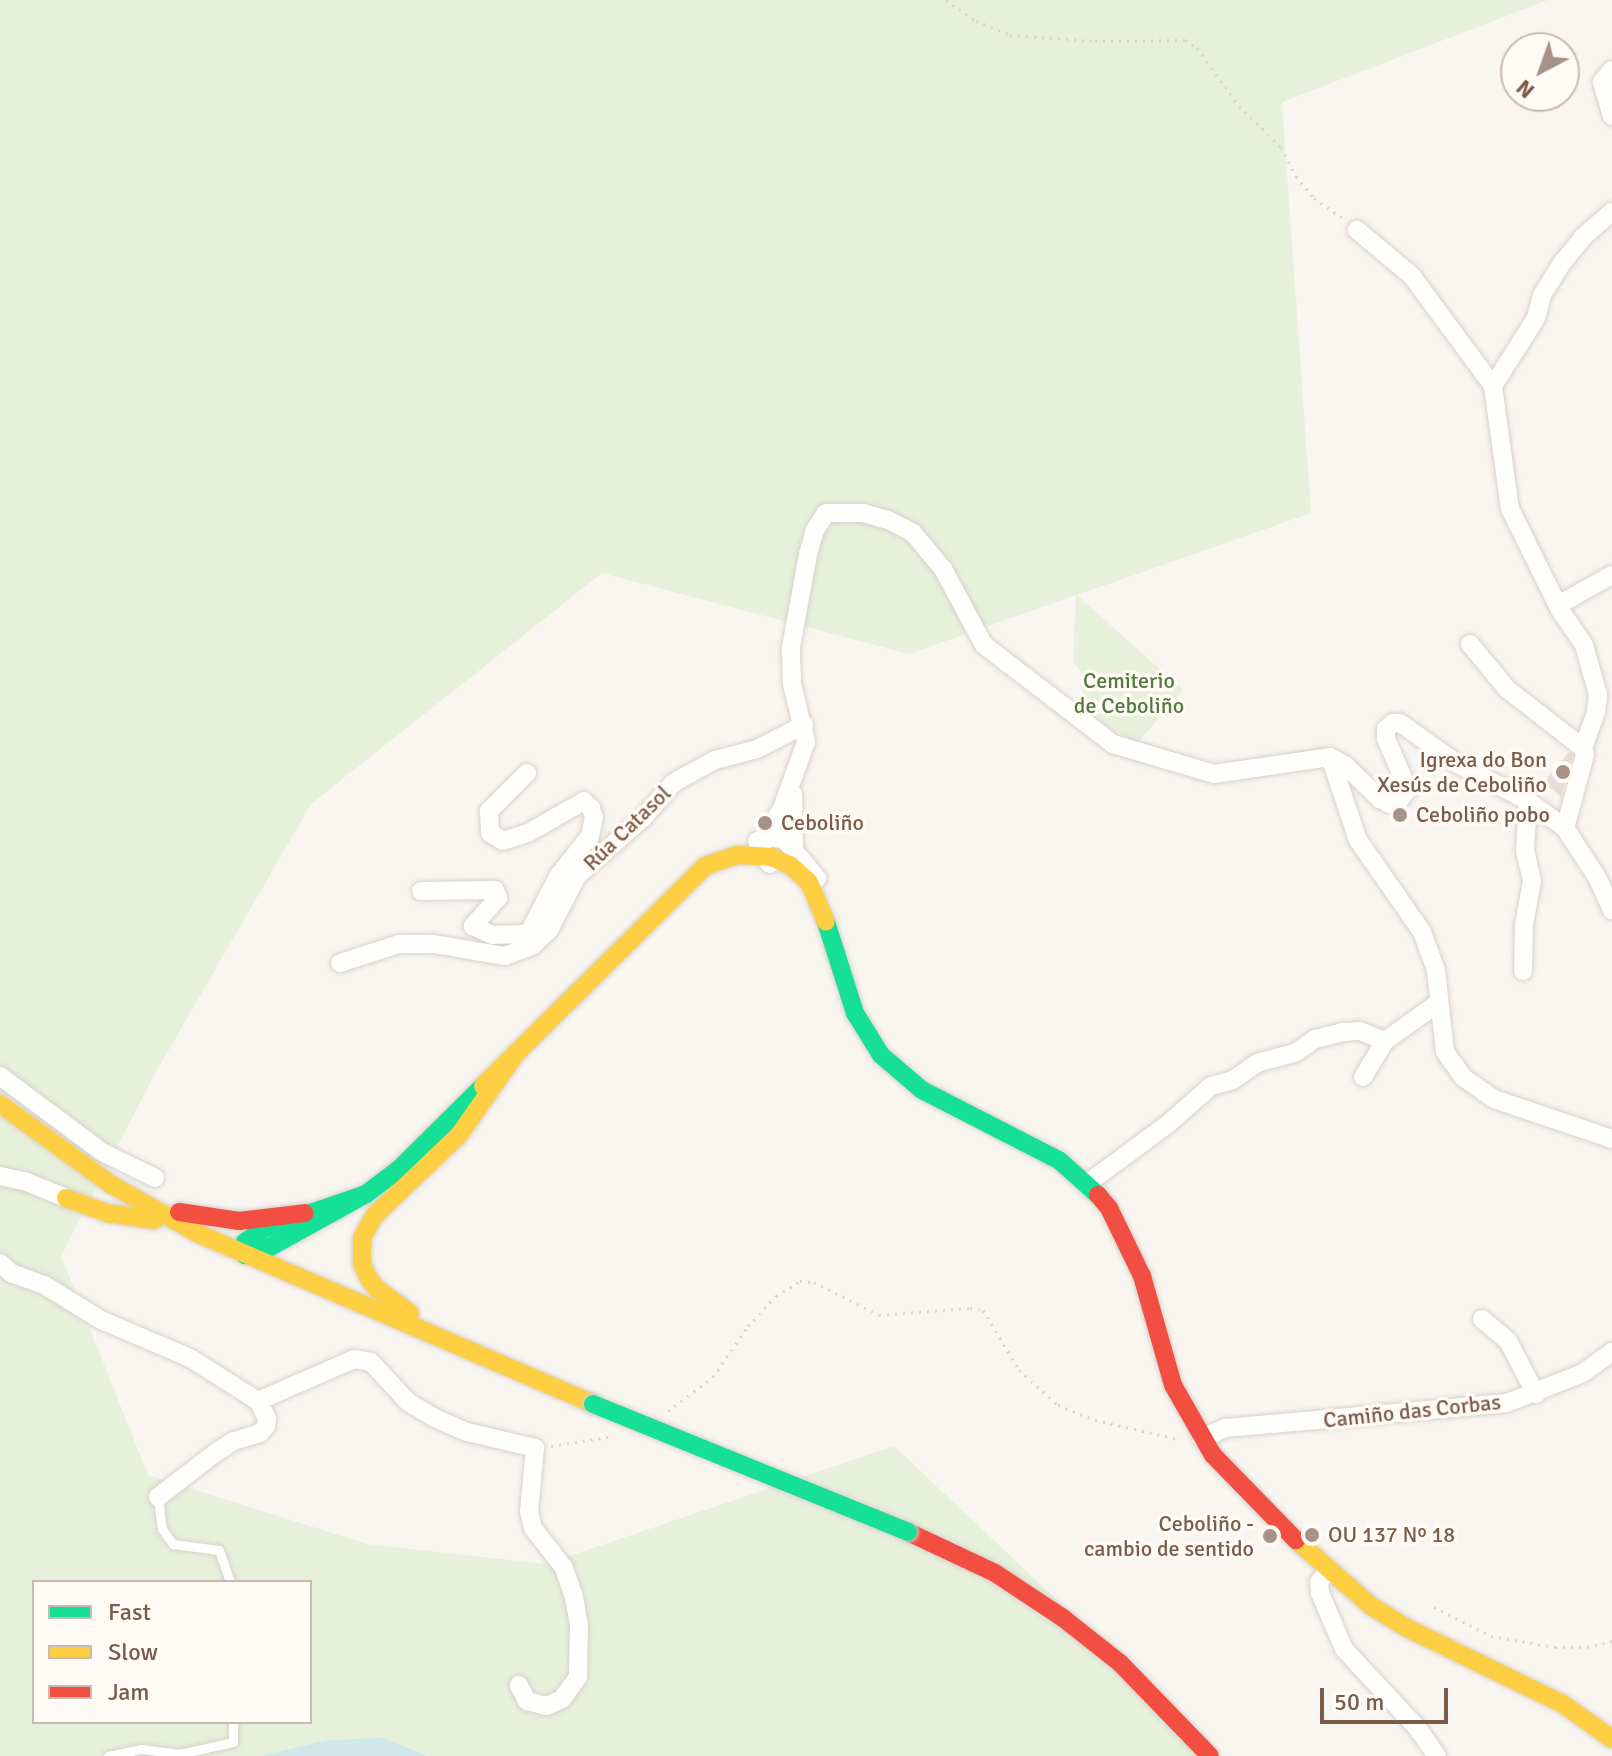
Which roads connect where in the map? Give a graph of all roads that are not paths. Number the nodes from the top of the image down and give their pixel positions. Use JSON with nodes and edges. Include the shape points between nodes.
{"nodes":[{"id":1,"x":1612,"y":70,"type":"edge"},
{"id":2,"x":1612,"y":116,"type":"edge"},
{"id":3,"x":1612,"y":212,"type":"edge"},
{"id":4,"x":1357,"y":230,"type":"road end"},
{"id":5,"x":1493,"y":386,"type":"junction"},
{"id":6,"x":1612,"y":575,"type":"edge"},
{"id":7,"x":1558,"y":605,"type":"junction"},
{"id":8,"x":1470,"y":644,"type":"dead end"},
{"id":9,"x":804,"y":725,"type":"junction"},
{"id":10,"x":1583,"y":748,"type":"junction"},
{"id":11,"x":1330,"y":757,"type":"junction"},
{"id":12,"x":527,"y":773,"type":"dead end"},
{"id":13,"x":796,"y":775,"type":"junction"},
{"id":14,"x":1535,"y":806,"type":"junction"},
{"id":15,"x":1565,"y":828,"type":"junction"},
{"id":16,"x":764,"y":847,"type":"junction"},
{"id":17,"x":788,"y":860,"type":"junction"},
{"id":18,"x":725,"y":864,"type":"junction"},
{"id":19,"x":1605,"y":878,"type":"edge"},
{"id":20,"x":799,"y":889,"type":"junction"},
{"id":21,"x":421,"y":891,"type":"dead end"},
{"id":22,"x":1612,"y":910,"type":"edge"},
{"id":23,"x":531,"y":940,"type":"junction"},
{"id":24,"x":832,"y":948,"type":"junction"},
{"id":25,"x":340,"y":963,"type":"dead end"},
{"id":26,"x":1523,"y":971,"type":"dead end"},
{"id":27,"x":1438,"y":1003,"type":"junction"},
{"id":28,"x":1385,"y":1041,"type":"junction"},
{"id":29,"x":513,"y":1058,"type":"junction"},
{"id":30,"x":0,"y":1076,"type":"edge"},
{"id":31,"x":1363,"y":1077,"type":"dead end"},
{"id":32,"x":0,"y":1104,"type":"edge"},
{"id":33,"x":0,"y":1126,"type":"edge"},
{"id":34,"x":27,"y":1136,"type":"junction"},
{"id":35,"x":1612,"y":1139,"type":"edge"},
{"id":36,"x":0,"y":1176,"type":"edge"},
{"id":37,"x":67,"y":1177,"type":"dead end"},
{"id":38,"x":155,"y":1178,"type":"dead end"},
{"id":39,"x":1088,"y":1183,"type":"junction"},
{"id":40,"x":366,"y":1194,"type":"junction"},
{"id":41,"x":66,"y":1198,"type":"joint"},
{"id":42,"x":305,"y":1213,"type":"junction"},
{"id":43,"x":131,"y":1218,"type":"junction"},
{"id":44,"x":154,"y":1220,"type":"junction"},
{"id":45,"x":245,"y":1255,"type":"junction"},
{"id":46,"x":0,"y":1263,"type":"edge"},
{"id":47,"x":1482,"y":1319,"type":"dead end"},
{"id":48,"x":405,"y":1340,"type":"junction"},
{"id":49,"x":1612,"y":1352,"type":"edge"},
{"id":50,"x":1536,"y":1394,"type":"junction"},
{"id":51,"x":258,"y":1401,"type":"junction"},
{"id":52,"x":593,"y":1405,"type":"junction"},
{"id":53,"x":1202,"y":1438,"type":"junction"},
{"id":54,"x":158,"y":1497,"type":"joint"},
{"id":55,"x":905,"y":1538,"type":"junction"},
{"id":56,"x":1328,"y":1571,"type":"junction"},
{"id":57,"x":229,"y":1580,"type":"edge"},
{"id":58,"x":519,"y":1685,"type":"dead end"},
{"id":59,"x":233,"y":1724,"type":"edge"},
{"id":60,"x":1612,"y":1739,"type":"edge"},
{"id":61,"x":108,"y":1756,"type":"edge"},
{"id":62,"x":1191,"y":1756,"type":"edge"},
{"id":63,"x":1210,"y":1756,"type":"edge"},
{"id":64,"x":1437,"y":1756,"type":"edge"}],
"edges":[{"from":1,"to":2,"type":"street","via":[[1602,82]]},
{"from":3,"to":5,"type":"street","via":[[1563,262],[1542,295],[1536,318]]},
{"from":4,"to":5,"type":"street","via":[[1412,276]]},
{"from":5,"to":7,"type":"street","via":[[1510,509]]},
{"from":6,"to":7,"type":"street"},
{"from":7,"to":10,"type":"street","via":[[1584,645],[1594,673],[1596,712]]},
{"from":8,"to":10,"type":"street","via":[[1507,689]]},
{"from":9,"to":11,"type":"street","via":[[792,684],[791,657],[815,530],[826,513],[863,513],[913,533],[943,569],[984,645],[1113,744],[1214,774]]},
{"from":9,"to":13,"type":"street","via":[[806,742]]},
{"from":9,"to":23,"type":"street","name":"Rúa Catasol","via":[[757,749],[715,760],[673,783],[644,817],[577,876],[549,930]]},
{"from":10,"to":15,"type":"street"},
{"from":11,"to":14,"type":"street","via":[[1380,799],[1398,802],[1408,789],[1386,729],[1400,723],[1458,764]]},
{"from":11,"to":27,"type":"street","via":[[1358,840],[1422,932],[1436,970]]},
{"from":12,"to":23,"type":"street","via":[[489,811],[490,833],[503,841],[528,833],[584,801],[594,818],[590,836],[559,875]]},
{"from":13,"to":16,"type":"street"},
{"from":13,"to":17,"type":"street"},
{"from":14,"to":15,"type":"street"},
{"from":14,"to":26,"type":"street","via":[[1525,850],[1532,881]]},
{"from":15,"to":19,"type":"street"},
{"from":16,"to":17,"type":"main road"},
{"from":16,"to":18,"type":"main road"},
{"from":17,"to":18,"type":"street"},
{"from":17,"to":20,"type":"street"},
{"from":17,"to":24,"type":"main road","via":[[809,882],[824,911]]},
{"from":18,"to":20,"type":"main road","via":[[762,869]]},
{"from":18,"to":29,"type":"main road","via":[[658,911]]},
{"from":19,"to":22,"type":"street"},
{"from":20,"to":24,"type":"main road"},
{"from":21,"to":23,"type":"street","via":[[495,890],[498,898],[473,926],[492,935]]},
{"from":23,"to":25,"type":"street","via":[[505,956],[399,944]]},
{"from":24,"to":39,"type":"main road","via":[[855,1013],[881,1055],[901,1075],[1060,1161]]},
{"from":27,"to":28,"type":"street"},
{"from":27,"to":35,"type":"street","via":[[1445,1052],[1464,1078],[1494,1099]]},
{"from":28,"to":31,"type":"street"},
{"from":28,"to":39,"type":"street","via":[[1360,1031],[1344,1032],[1257,1063],[1233,1080],[1211,1086]]},
{"from":29,"to":40,"type":"main road","via":[[421,1150]]},
{"from":29,"to":52,"type":"main road","via":[[459,1135],[366,1227],[362,1264],[376,1288],[400,1307]]},
{"from":30,"to":38,"type":"street","via":[[102,1152]]},
{"from":32,"to":34,"type":"main road"},
{"from":33,"to":34,"type":"main road"},
{"from":34,"to":42,"type":"main road","via":[[180,1213],[239,1221]]},
{"from":34,"to":44,"type":"main road","via":[[56,1161]]},
{"from":34,"to":45,"type":"main road","via":[[143,1204]]},
{"from":36,"to":41,"type":"street"},
{"from":37,"to":43,"type":"main road"},
{"from":39,"to":53,"type":"main road","via":[[1120,1225],[1142,1276],[1173,1385]]},
{"from":40,"to":42,"type":"main road"},
{"from":40,"to":45,"type":"main road","via":[[313,1226]]},
{"from":41,"to":43,"type":"main road"},
{"from":42,"to":45,"type":"main road","via":[[251,1237],[245,1242]]},
{"from":43,"to":44,"type":"main road"},
{"from":43,"to":48,"type":"main road","via":[[240,1272]]},
{"from":44,"to":45,"type":"main road","via":[[218,1253]]},
{"from":45,"to":48,"type":"main road","via":[[259,1270],[361,1314]]},
{"from":45,"to":52,"type":"main road"},
{"from":46,"to":51,"type":"street","via":[[101,1320],[190,1358]]},
{"from":47,"to":50,"type":"street","via":[[1508,1341]]},
{"from":48,"to":52,"type":"main road"},
{"from":49,"to":50,"type":"street","name":"Camiño das Corbas","via":[[1583,1373]]},
{"from":50,"to":53,"type":"street","name":"Camiño das Corbas","via":[[1507,1403],[1226,1428]]},
{"from":51,"to":54,"type":"street","via":[[267,1418],[260,1433],[234,1441]]},
{"from":51,"to":58,"type":"street","via":[[354,1359],[371,1362],[408,1402],[435,1418],[467,1432],[535,1448],[529,1511],[533,1528],[564,1568],[574,1597],[578,1677],[562,1699],[546,1706],[527,1701]]},
{"from":52,"to":55,"type":"main road"},
{"from":52,"to":55,"type":"main road","bridge":true,"via":[[644,1417],[700,1448]]},
{"from":53,"to":56,"type":"main road"},
{"from":54,"to":57,"type":"lane","via":[[162,1529],[173,1544],[219,1550]]},
{"from":55,"to":62,"type":"main road","via":[[1054,1629]]},
{"from":55,"to":63,"type":"main road","via":[[995,1573],[1063,1618],[1120,1663]]},
{"from":56,"to":60,"type":"main road","via":[[1407,1628],[1563,1704]]},
{"from":56,"to":64,"type":"street","via":[[1319,1582],[1320,1593],[1344,1649]]},
{"from":59,"to":61,"type":"lane","via":[[233,1742],[179,1754],[141,1749]]}]}
